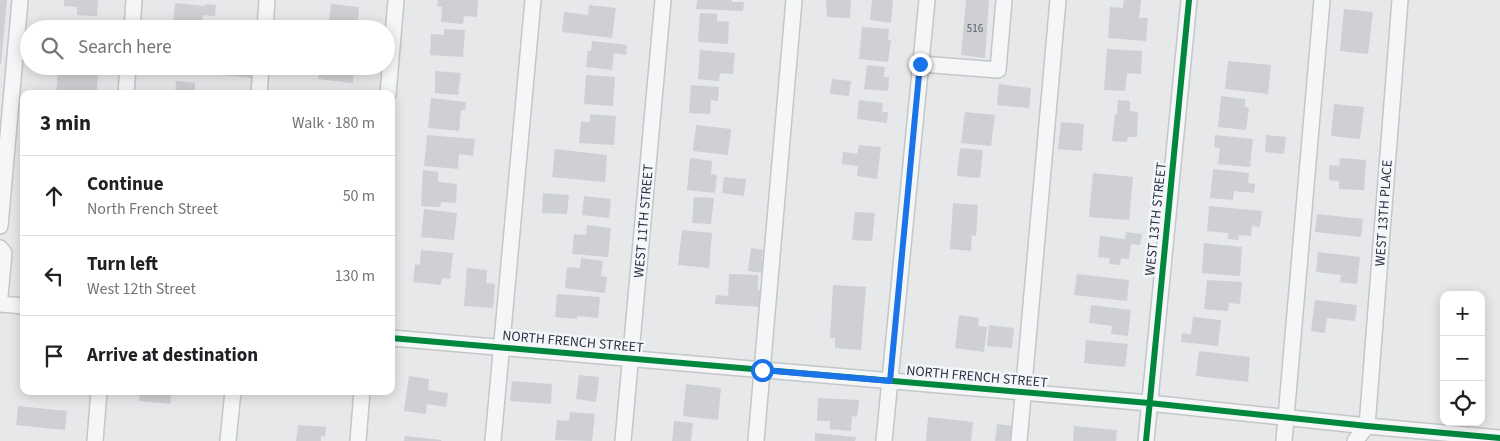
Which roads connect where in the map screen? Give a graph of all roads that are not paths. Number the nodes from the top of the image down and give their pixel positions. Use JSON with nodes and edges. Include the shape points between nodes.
{"nodes":[{"id":1,"x":20,"y":0,"type":"edge"},
{"id":2,"x":134,"y":0,"type":"edge"},
{"id":3,"x":267,"y":0,"type":"edge"},
{"id":4,"x":396,"y":0,"type":"edge"},
{"id":5,"x":533,"y":0,"type":"edge"},
{"id":6,"x":663,"y":0,"type":"edge"},
{"id":7,"x":794,"y":0,"type":"edge"},
{"id":8,"x":927,"y":0,"type":"edge"},
{"id":9,"x":1004,"y":0,"type":"edge"},
{"id":10,"x":1058,"y":0,"type":"edge"},
{"id":11,"x":1188,"y":0,"type":"edge"},
{"id":12,"x":1322,"y":0,"type":"edge"},
{"id":13,"x":1400,"y":0,"type":"edge"},
{"id":14,"x":133,"y":20,"type":"edge"},
{"id":15,"x":265,"y":20,"type":"edge"},
{"id":16,"x":394,"y":20,"type":"edge"},
{"id":17,"x":920,"y":64,"type":"junction"},
{"id":18,"x":7,"y":71,"type":"edge"},
{"id":19,"x":127,"y":75,"type":"edge"},
{"id":20,"x":260,"y":75,"type":"edge"},
{"id":21,"x":390,"y":75,"type":"edge"},
{"id":22,"x":126,"y":90,"type":"edge"},
{"id":23,"x":259,"y":90,"type":"edge"},
{"id":24,"x":388,"y":90,"type":"edge"},
{"id":25,"x":0,"y":226,"type":"edge"},
{"id":26,"x":0,"y":248,"type":"edge"},
{"id":27,"x":0,"y":296,"type":"edge"},
{"id":28,"x":0,"y":304,"type":"edge"},
{"id":29,"x":20,"y":306,"type":"edge"},
{"id":30,"x":395,"y":338,"type":"edge"},
{"id":31,"x":502,"y":348,"type":"junction"},
{"id":32,"x":630,"y":358,"type":"junction"},
{"id":33,"x":762,"y":370,"type":"junction"},
{"id":34,"x":890,"y":381,"type":"junction"},
{"id":35,"x":1024,"y":393,"type":"junction"},
{"id":36,"x":99,"y":395,"type":"edge"},
{"id":37,"x":233,"y":395,"type":"edge"},
{"id":38,"x":362,"y":395,"type":"edge"},
{"id":39,"x":1149,"y":403,"type":"junction"},
{"id":40,"x":1286,"y":418,"type":"junction"},
{"id":41,"x":1366,"y":426,"type":"junction"},
{"id":42,"x":1500,"y":438,"type":"edge"},
{"id":43,"x":95,"y":441,"type":"edge"},
{"id":44,"x":228,"y":441,"type":"edge"},
{"id":45,"x":358,"y":441,"type":"edge"},
{"id":46,"x":493,"y":441,"type":"edge"},
{"id":47,"x":623,"y":441,"type":"edge"},
{"id":48,"x":756,"y":441,"type":"edge"},
{"id":49,"x":884,"y":441,"type":"edge"},
{"id":50,"x":1019,"y":441,"type":"edge"},
{"id":51,"x":1146,"y":441,"type":"edge"},
{"id":52,"x":1284,"y":441,"type":"edge"},
{"id":53,"x":1355,"y":441,"type":"edge"}],
"edges":[{"from":1,"to":18,"type":"street"},
{"from":2,"to":14,"type":"street"},
{"from":3,"to":15,"type":"street"},
{"from":4,"to":16,"type":"street"},
{"from":5,"to":31,"type":"street"},
{"from":6,"to":32,"type":"street","name":"WEST 11TH STREET"},
{"from":7,"to":33,"type":"street"},
{"from":8,"to":17,"type":"street"},
{"from":9,"to":17,"type":"street","via":[[998,70]]},
{"from":10,"to":35,"type":"street"},
{"from":11,"to":39,"type":"street","name":"WEST 13TH STREET"},
{"from":12,"to":40,"type":"street"},
{"from":13,"to":41,"type":"street","name":"WEST 13TH PLACE"},
{"from":17,"to":34,"type":"street"},
{"from":18,"to":25,"type":"street"},
{"from":19,"to":22,"type":"street"},
{"from":20,"to":23,"type":"street"},
{"from":21,"to":24,"type":"street"},
{"from":26,"to":27,"type":"street","via":[[4,253]]},
{"from":28,"to":29,"type":"street"},
{"from":30,"to":31,"type":"street","name":"NORTH FRENCH STREET"},
{"from":31,"to":32,"type":"street","name":"NORTH FRENCH STREET"},
{"from":31,"to":46,"type":"street"},
{"from":32,"to":33,"type":"street","name":"NORTH FRENCH STREET"},
{"from":32,"to":47,"type":"street","name":"WEST 11TH STREET"},
{"from":33,"to":34,"type":"street","name":"NORTH FRENCH STREET"},
{"from":33,"to":48,"type":"street"},
{"from":34,"to":35,"type":"street","name":"NORTH FRENCH STREET"},
{"from":34,"to":49,"type":"street"},
{"from":35,"to":39,"type":"street","name":"NORTH FRENCH STREET"},
{"from":35,"to":50,"type":"street"},
{"from":36,"to":43,"type":"street"},
{"from":37,"to":44,"type":"street"},
{"from":38,"to":45,"type":"street"},
{"from":39,"to":40,"type":"street","name":"NORTH FRENCH STREET"},
{"from":39,"to":51,"type":"street","name":"WEST 13TH STREET"},
{"from":40,"to":41,"type":"street","name":"NORTH FRENCH STREET"},
{"from":40,"to":52,"type":"street"},
{"from":41,"to":42,"type":"street","name":"NORTH FRENCH STREET"},
{"from":41,"to":53,"type":"street"}]}
